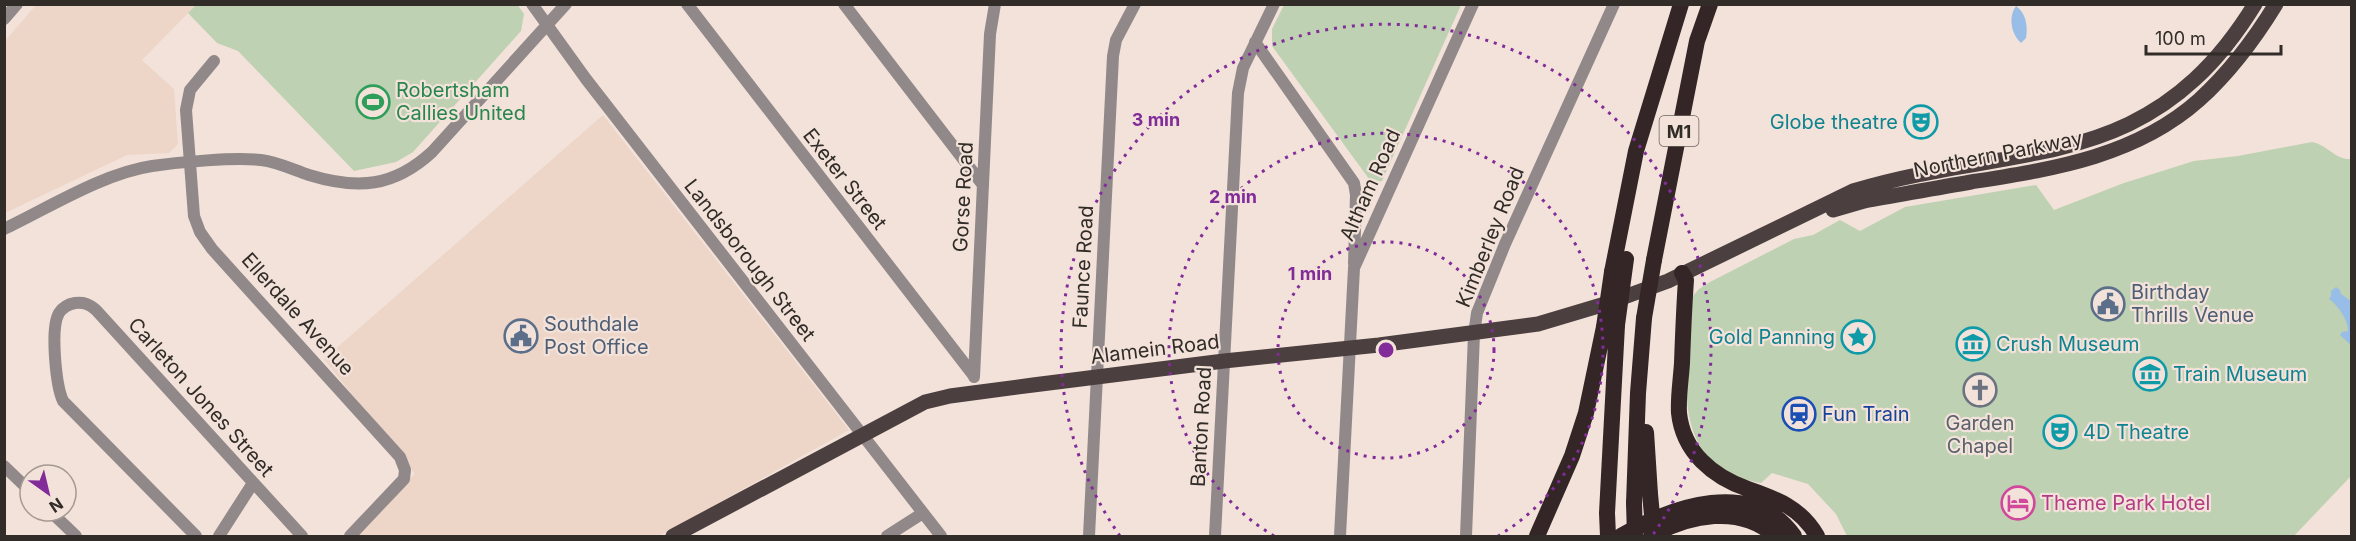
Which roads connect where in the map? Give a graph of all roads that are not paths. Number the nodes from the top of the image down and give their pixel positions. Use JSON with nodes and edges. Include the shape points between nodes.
{"nodes":[{"id":1,"x":17,"y":4,"type":"edge"},
{"id":2,"x":532,"y":4,"type":"edge"},
{"id":3,"x":566,"y":4,"type":"edge"},
{"id":4,"x":687,"y":4,"type":"edge"},
{"id":5,"x":844,"y":4,"type":"edge"},
{"id":6,"x":995,"y":4,"type":"edge"},
{"id":7,"x":1135,"y":4,"type":"edge"},
{"id":8,"x":1274,"y":4,"type":"edge"},
{"id":9,"x":1473,"y":4,"type":"edge"},
{"id":10,"x":1614,"y":4,"type":"edge"},
{"id":11,"x":1681,"y":4,"type":"edge"},
{"id":12,"x":1710,"y":4,"type":"edge"},
{"id":13,"x":2255,"y":4,"type":"edge"},
{"id":14,"x":2276,"y":4,"type":"edge"},
{"id":15,"x":4,"y":19,"type":"edge"},
{"id":16,"x":548,"y":25,"type":"junction"},
{"id":17,"x":1255,"y":42,"type":"junction"},
{"id":18,"x":214,"y":62,"type":"dead end"},
{"id":19,"x":1651,"y":104,"type":"junction"},
{"id":20,"x":191,"y":163,"type":"junction"},
{"id":21,"x":983,"y":185,"type":"junction"},
{"id":22,"x":4,"y":229,"type":"edge"},
{"id":23,"x":1354,"y":268,"type":"junction"},
{"id":24,"x":1679,"y":278,"type":"junction"},
{"id":25,"x":1611,"y":326,"type":"junction"},
{"id":26,"x":1474,"y":334,"type":"junction"},
{"id":27,"x":1349,"y":347,"type":"junction"},
{"id":28,"x":1224,"y":361,"type":"junction"},
{"id":29,"x":974,"y":376,"type":"junction"},
{"id":30,"x":1097,"y":378,"type":"junction"},
{"id":31,"x":976,"y":392,"type":"junction"},
{"id":32,"x":1638,"y":393,"type":"junction"},
{"id":33,"x":862,"y":436,"type":"junction"},
{"id":34,"x":4,"y":466,"type":"edge"},
{"id":35,"x":18,"y":479,"type":"edge"},
{"id":36,"x":253,"y":483,"type":"junction"},
{"id":37,"x":923,"y":513,"type":"junction"},
{"id":38,"x":62,"y":523,"type":"edge"},
{"id":39,"x":76,"y":537,"type":"edge"},
{"id":40,"x":196,"y":537,"type":"edge"},
{"id":41,"x":219,"y":537,"type":"edge"},
{"id":42,"x":302,"y":537,"type":"edge"},
{"id":43,"x":350,"y":537,"type":"edge"},
{"id":44,"x":673,"y":537,"type":"edge"},
{"id":45,"x":887,"y":537,"type":"edge"},
{"id":46,"x":941,"y":537,"type":"edge"},
{"id":47,"x":1089,"y":537,"type":"edge"},
{"id":48,"x":1215,"y":537,"type":"edge"},
{"id":49,"x":1340,"y":537,"type":"edge"},
{"id":50,"x":1466,"y":537,"type":"edge"},
{"id":51,"x":1537,"y":537,"type":"edge"},
{"id":52,"x":1608,"y":537,"type":"edge"},
{"id":53,"x":1622,"y":537,"type":"edge"},
{"id":54,"x":1635,"y":537,"type":"edge"},
{"id":55,"x":1653,"y":537,"type":"edge"},
{"id":56,"x":1775,"y":537,"type":"edge"},
{"id":57,"x":1794,"y":537,"type":"edge"},
{"id":58,"x":1817,"y":537,"type":"edge"}],
"edges":[{"from":1,"to":15,"type":"street"},
{"from":2,"to":16,"type":"street","name":"Landsborough Street"},
{"from":3,"to":16,"type":"street"},
{"from":4,"to":29,"type":"street","name":"Exeter Street"},
{"from":5,"to":21,"type":"street"},
{"from":6,"to":21,"type":"street","name":"Gorse Road","via":[[990,34]]},
{"from":7,"to":30,"type":"street","name":"Faunce Road","via":[[1116,40],[1113,56]]},
{"from":8,"to":17,"type":"street","name":"Banton Road"},
{"from":9,"to":23,"type":"street","name":"Altham Road"},
{"from":10,"to":26,"type":"street","name":"Kimberley Road","via":[[1505,244],[1477,312]]},
{"from":11,"to":19,"type":"highway","number":"M1"},
{"from":12,"to":32,"type":"highway","number":"M1","bridge":true,"via":[[1697,41],[1654,260],[1644,318]]},
{"from":13,"to":24,"type":"main road","name":"Northern Parkway","via":[[2222,53],[2205,70],[2161,107],[2130,125],[2081,144],[2033,156],[1880,183],[1853,192]]},
{"from":14,"to":24,"type":"main road","name":"Northern Parkway","via":[[2244,53],[2216,84],[2177,117],[2111,152],[2063,166],[1848,204]]},
{"from":16,"to":20,"type":"street","via":[[432,152],[411,169],[385,181],[338,183],[260,160]]},
{"from":16,"to":33,"type":"street","name":"Landsborough Street"},
{"from":17,"to":23,"type":"street","via":[[1354,183]]},
{"from":17,"to":28,"type":"street","name":"Banton Road","via":[[1243,68],[1238,93]]},
{"from":18,"to":20,"type":"street","name":"Ellerdale Avenue","via":[[187,99]]},
{"from":19,"to":25,"type":"highway","number":"M1","bridge":true,"via":[[1626,260]]},
{"from":19,"to":25,"type":"highway","bridge":true,"via":[[1636,151],[1612,272]]},
{"from":20,"to":22,"type":"street","via":[[120,174]]},
{"from":20,"to":43,"type":"street","name":"Ellerdale Avenue","via":[[195,216],[205,240],[400,457],[404,479]]},
{"from":21,"to":29,"type":"street","name":"Gorse Road"},
{"from":23,"to":27,"type":"street","name":"Altham Road"},
{"from":24,"to":26,"type":"main road","name":"Alamein Road","via":[[1538,324]]},
{"from":24,"to":58,"type":"highway","via":[[1679,412],[1688,444],[1712,472],[1793,508]]},
{"from":25,"to":51,"type":"highway","via":[[1576,445]]},
{"from":25,"to":52,"type":"highway","number":"M1"},
{"from":26,"to":27,"type":"main road","name":"Alamein Road"},
{"from":26,"to":50,"type":"street","name":"Kimberley Road"},
{"from":27,"to":28,"type":"main road","name":"Alamein Road"},
{"from":27,"to":49,"type":"street","name":"Altham Road"},
{"from":28,"to":30,"type":"main road","name":"Alamein Road"},
{"from":28,"to":48,"type":"street","name":"Banton Road"},
{"from":29,"to":31,"type":"street","name":"Gorse Road"},
{"from":30,"to":31,"type":"main road","name":"Alamein Road"},
{"from":30,"to":47,"type":"street","name":"Faunce Road"},
{"from":31,"to":33,"type":"main road","name":"Alamein Road","via":[[925,402]]},
{"from":32,"to":54,"type":"highway","number":"M1","bridge":true},
{"from":32,"to":55,"type":"highway","bridge":true,"via":[[1646,429]]},
{"from":33,"to":37,"type":"street","name":"Landsborough Street"},
{"from":33,"to":44,"type":"main road","name":"Alamein Road"},
{"from":34,"to":35,"type":"street"},
{"from":36,"to":40,"type":"street","name":"Carleton Jones Street","via":[[96,310],[84,303],[64,308],[58,315],[55,337],[58,386],[63,401]]},
{"from":36,"to":41,"type":"street"},
{"from":36,"to":42,"type":"street","name":"Carleton Jones Street"},
{"from":37,"to":45,"type":"street"},
{"from":37,"to":46,"type":"street","name":"Landsborough Street"},
{"from":38,"to":39,"type":"street"},
{"from":53,"to":57,"type":"highway","via":[[1670,512],[1721,501],[1769,512]]},
{"from":55,"to":56,"type":"highway","via":[[1693,520],[1717,515],[1749,519]]}]}
